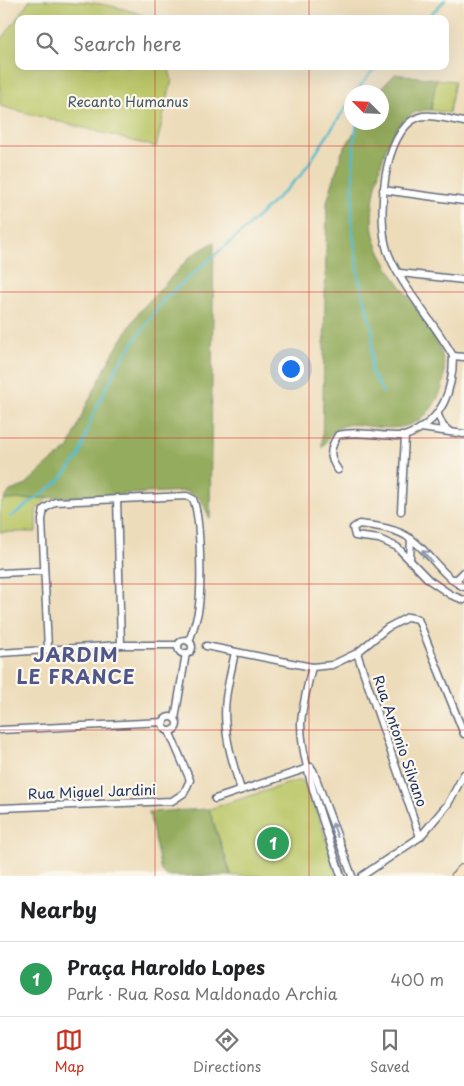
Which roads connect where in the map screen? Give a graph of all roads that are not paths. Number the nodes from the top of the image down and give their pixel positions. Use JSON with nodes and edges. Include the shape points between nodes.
{"nodes":[{"id":1,"x":464,"y":122,"type":"edge"},
{"id":2,"x":383,"y":190,"type":"junction"},
{"id":3,"x":464,"y":201,"type":"edge"},
{"id":4,"x":400,"y":273,"type":"junction"},
{"id":5,"x":464,"y":280,"type":"edge"},
{"id":6,"x":454,"y":356,"type":"junction"},
{"id":7,"x":464,"y":357,"type":"edge"},
{"id":8,"x":438,"y":415,"type":"junction"},
{"id":9,"x":421,"y":428,"type":"junction"},
{"id":10,"x":450,"y":432,"type":"junction"},
{"id":11,"x":464,"y":434,"type":"edge"},
{"id":12,"x":405,"y":436,"type":"junction"},
{"id":13,"x":338,"y":470,"type":"dead end"},
{"id":14,"x":117,"y":498,"type":"junction"},
{"id":15,"x":402,"y":511,"type":"dead end"},
{"id":16,"x":411,"y":539,"type":"junction"},
{"id":17,"x":410,"y":560,"type":"junction"},
{"id":18,"x":44,"y":571,"type":"junction"},
{"id":19,"x":464,"y":572,"type":"edge"},
{"id":20,"x":0,"y":573,"type":"edge"},
{"id":21,"x":450,"y":579,"type":"junction"},
{"id":22,"x":464,"y":587,"type":"edge"},
{"id":23,"x":464,"y":600,"type":"edge"},
{"id":24,"x":189,"y":642,"type":"junction"},
{"id":25,"x":121,"y":645,"type":"junction"},
{"id":26,"x":178,"y":646,"type":"junction"},
{"id":27,"x":206,"y":646,"type":"dead end"},
{"id":28,"x":48,"y":649,"type":"junction"},
{"id":29,"x":235,"y":652,"type":"junction"},
{"id":30,"x":0,"y":653,"type":"edge"},
{"id":31,"x":186,"y":653,"type":"junction"},
{"id":32,"x":357,"y":653,"type":"junction"},
{"id":33,"x":312,"y":667,"type":"junction"},
{"id":34,"x":175,"y":719,"type":"junction"},
{"id":35,"x":462,"y":719,"type":"edge"},
{"id":36,"x":164,"y":722,"type":"junction"},
{"id":37,"x":0,"y":730,"type":"edge"},
{"id":38,"x":169,"y":731,"type":"junction"},
{"id":39,"x":464,"y":734,"type":"edge"},
{"id":40,"x":310,"y":767,"type":"junction"},
{"id":41,"x":464,"y":774,"type":"edge"},
{"id":42,"x":241,"y":790,"type":"junction"},
{"id":43,"x":215,"y":799,"type":"dead end"},
{"id":44,"x":0,"y":808,"type":"edge"},
{"id":45,"x":420,"y":837,"type":"junction"},
{"id":46,"x":464,"y":868,"type":"edge"},
{"id":47,"x":341,"y":876,"type":"edge"},
{"id":48,"x":352,"y":876,"type":"edge"},
{"id":49,"x":362,"y":876,"type":"edge"},
{"id":50,"x":456,"y":876,"type":"edge"}],
"edges":[{"from":1,"to":2,"type":"street","via":[[428,117],[408,124],[388,158]]},
{"from":2,"to":3,"type":"street"},
{"from":2,"to":4,"type":"street","via":[[382,216],[387,250]]},
{"from":4,"to":5,"type":"street"},
{"from":4,"to":6,"type":"street"},
{"from":6,"to":7,"type":"street"},
{"from":6,"to":8,"type":"street","via":[[453,375],[445,404]]},
{"from":8,"to":9,"type":"street"},
{"from":8,"to":10,"type":"street"},
{"from":9,"to":10,"type":"street"},
{"from":9,"to":12,"type":"street"},
{"from":10,"to":11,"type":"street"},
{"from":12,"to":13,"type":"street","via":[[351,432],[338,435],[331,446],[331,459]]},
{"from":12,"to":15,"type":"street"},
{"from":14,"to":18,"type":"street","via":[[55,502],[44,510]]},
{"from":14,"to":24,"type":"street","via":[[187,496],[193,499],[198,522],[198,610]]},
{"from":14,"to":25,"type":"street"},
{"from":16,"to":17,"type":"street"},
{"from":16,"to":17,"type":"street","via":[[386,528],[359,524],[353,528],[355,536],[389,543]]},
{"from":21,"to":16,"type":"street","one_way":true},
{"from":17,"to":23,"type":"street","via":[[428,580]]},
{"from":18,"to":20,"type":"street"},
{"from":18,"to":28,"type":"street"},
{"from":19,"to":21,"type":"street"},
{"from":21,"to":22,"type":"street"},
{"from":24,"to":26,"type":"street","via":[[182,640]]},
{"from":24,"to":31,"type":"street","via":[[191,648]]},
{"from":25,"to":26,"type":"street"},
{"from":25,"to":28,"type":"street"},
{"from":26,"to":31,"type":"street","via":[[181,652]]},
{"from":27,"to":29,"type":"street"},
{"from":28,"to":30,"type":"street"},
{"from":29,"to":33,"type":"street"},
{"from":29,"to":42,"type":"street","via":[[226,699],[226,723],[229,750]]},
{"from":31,"to":34,"type":"street"},
{"from":32,"to":33,"type":"street","via":[[332,665]]},
{"from":32,"to":35,"type":"street","via":[[387,628],[408,617],[418,619]]},
{"from":32,"to":45,"type":"street","name":"Rua Antonio Silvano"},
{"from":33,"to":40,"type":"street","via":[[301,721]]},
{"from":34,"to":36,"type":"street","via":[[168,717]]},
{"from":34,"to":38,"type":"street","via":[[177,726]]},
{"from":35,"to":39,"type":"street"},
{"from":36,"to":37,"type":"street"},
{"from":36,"to":38,"type":"street","via":[[165,729]]},
{"from":38,"to":44,"type":"street","name":"Rua Miguel Jardini","via":[[190,780],[184,793],[172,801]]},
{"from":40,"to":42,"type":"street"},
{"from":40,"to":47,"type":"street"},
{"from":48,"to":40,"type":"street","one_way":true},
{"from":41,"to":45,"type":"street","via":[[448,804]]},
{"from":42,"to":43,"type":"street"},
{"from":45,"to":49,"type":"street"},
{"from":46,"to":50,"type":"street"}]}
